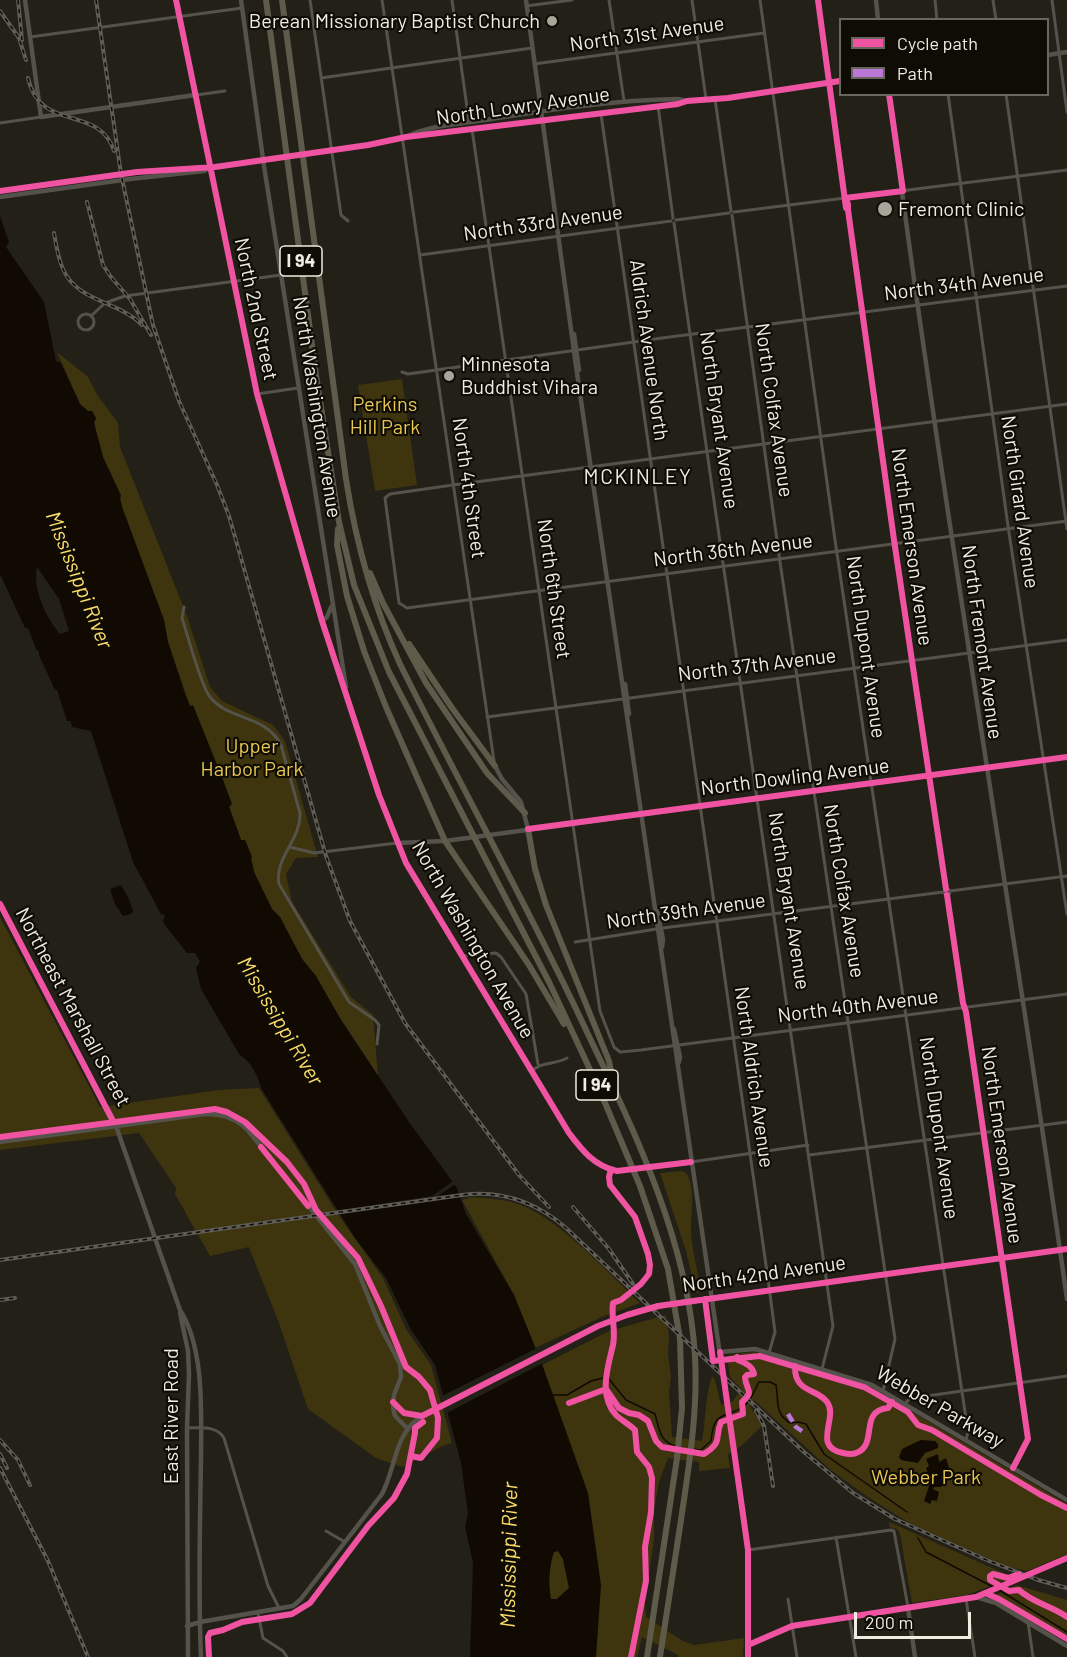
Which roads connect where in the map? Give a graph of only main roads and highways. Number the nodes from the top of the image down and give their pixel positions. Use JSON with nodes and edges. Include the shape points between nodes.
{"nodes":[{"id":1,"x":266,"y":0,"type":"edge"},
{"id":2,"x":282,"y":0,"type":"edge"},
{"id":3,"x":349,"y":503,"type":"junction"},
{"id":4,"x":339,"y":522,"type":"junction"},
{"id":5,"x":400,"y":634,"type":"junction"},
{"id":6,"x":495,"y":766,"type":"road end"},
{"id":7,"x":525,"y":813,"type":"road end"},
{"id":8,"x":528,"y":829,"type":"road end"},
{"id":9,"x":593,"y":1076,"type":"junction"},
{"id":10,"x":615,"y":1089,"type":"junction"},
{"id":11,"x":647,"y":1657,"type":"edge"},
{"id":12,"x":660,"y":1657,"type":"edge"}],
"edges":[{"from":1,"to":4,"type":"highway","number":"I 94"},
{"from":2,"to":3,"type":"highway","number":"I 94"},
{"from":3,"to":5,"type":"highway","via":[[375,585]]},
{"from":3,"to":10,"type":"highway","number":"I 94","via":[[370,586],[390,641]]},
{"from":4,"to":9,"type":"highway","number":"I 94","via":[[357,593],[389,672],[550,984]]},
{"from":4,"to":9,"type":"highway","via":[[337,545],[355,625],[445,841],[546,992]]},
{"from":5,"to":6,"type":"highway"},
{"from":5,"to":7,"type":"highway","via":[[426,683],[483,769]]},
{"from":8,"to":10,"type":"highway","via":[[546,904],[609,1061]]},
{"from":9,"to":11,"type":"highway","number":"I 94","via":[[640,1186],[668,1269],[681,1356],[680,1438]]},
{"from":10,"to":12,"type":"highway","number":"I 94","via":[[659,1199],[681,1267],[695,1354],[693,1440]]}]}
